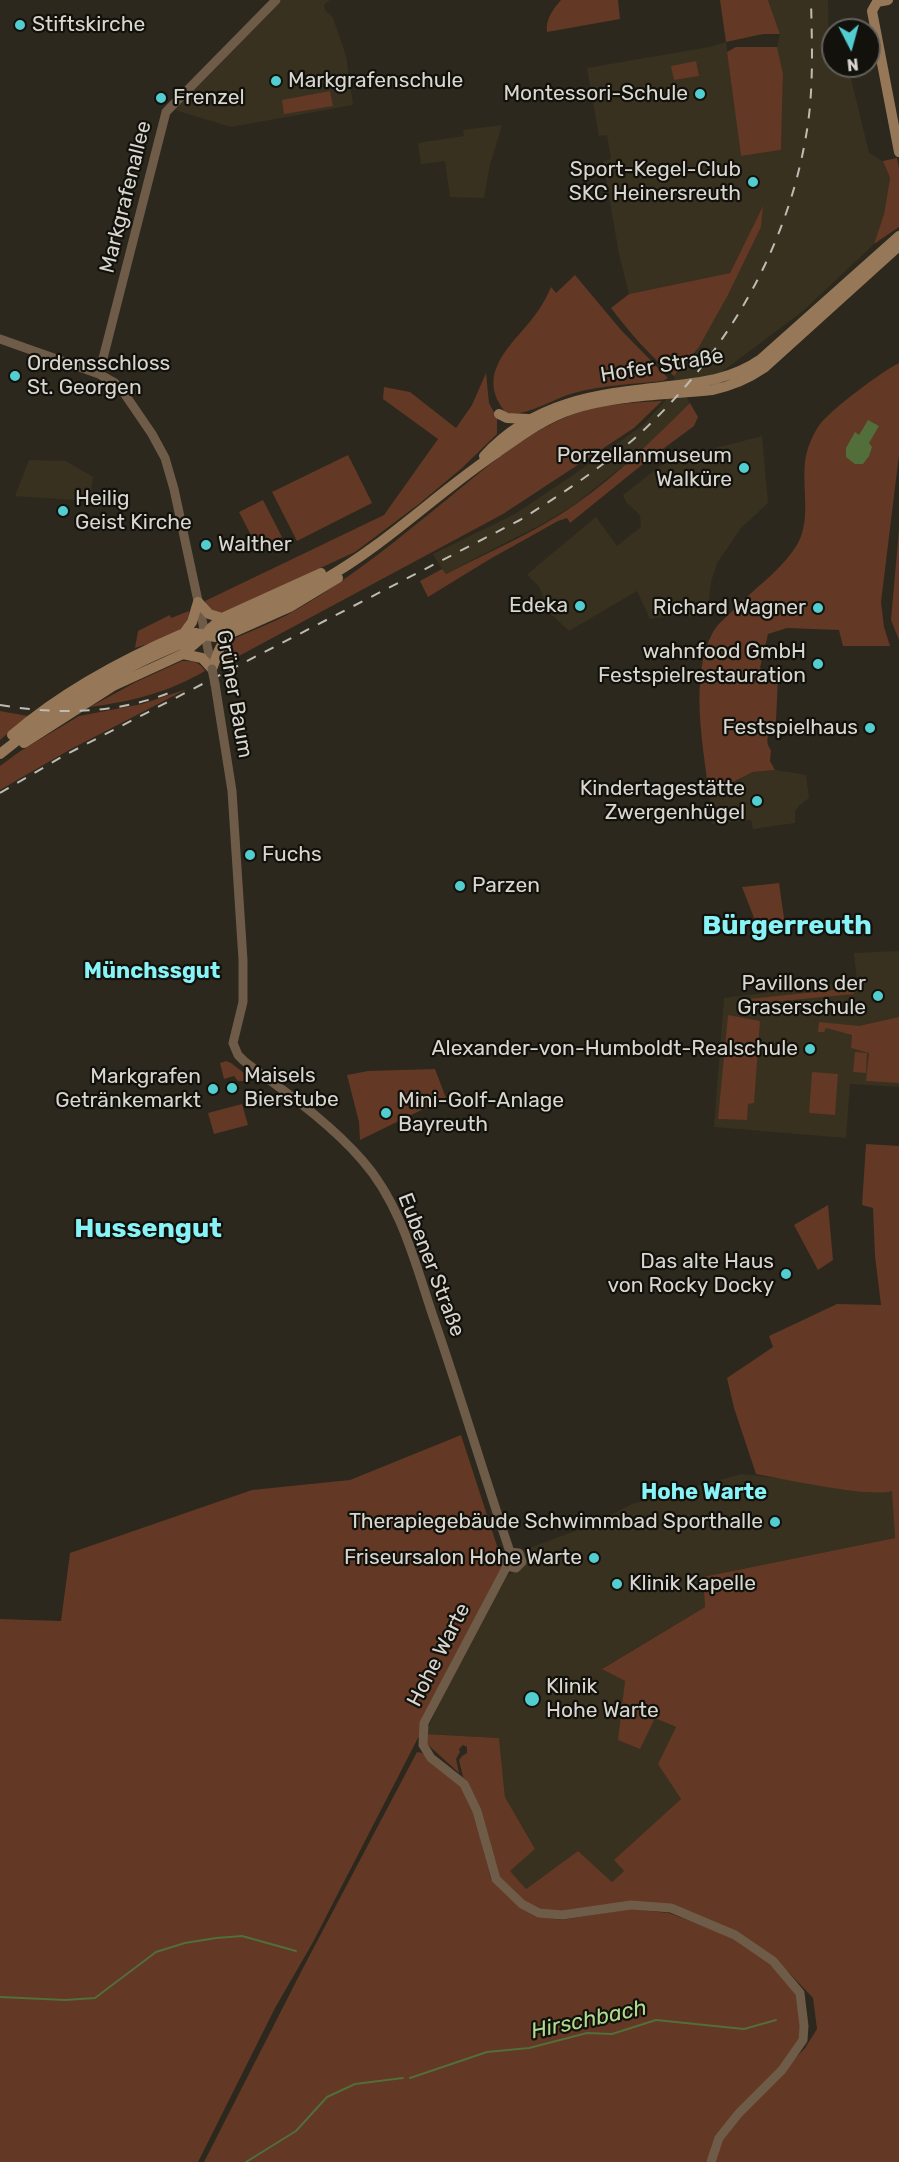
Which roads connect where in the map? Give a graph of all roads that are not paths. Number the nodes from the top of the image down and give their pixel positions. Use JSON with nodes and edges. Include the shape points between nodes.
{"nodes":[{"id":1,"x":276,"y":0,"type":"edge"},
{"id":2,"x":888,"y":0,"type":"edge"},
{"id":3,"x":872,"y":6,"type":"edge"},
{"id":4,"x":899,"y":152,"type":"edge"},
{"id":5,"x":899,"y":236,"type":"edge"},
{"id":6,"x":897,"y":250,"type":"edge"},
{"id":7,"x":0,"y":339,"type":"edge"},
{"id":8,"x":99,"y":374,"type":"junction"},
{"id":9,"x":531,"y":418,"type":"junction"},
{"id":10,"x":493,"y":446,"type":"junction"},
{"id":11,"x":474,"y":467,"type":"junction"},
{"id":12,"x":363,"y":555,"type":"junction"},
{"id":13,"x":198,"y":602,"type":"junction"},
{"id":14,"x":222,"y":618,"type":"junction"},
{"id":15,"x":202,"y":635,"type":"junction"},
{"id":16,"x":227,"y":635,"type":"junction"},
{"id":17,"x":183,"y":654,"type":"junction"},
{"id":18,"x":212,"y":669,"type":"junction"},
{"id":19,"x":0,"y":748,"type":"edge"},
{"id":20,"x":0,"y":755,"type":"edge"},
{"id":21,"x":233,"y":1048,"type":"joint"},
{"id":22,"x":510,"y":1551,"type":"junction"},
{"id":23,"x":507,"y":1566,"type":"junction"},
{"id":24,"x":711,"y":2162,"type":"edge"}],
"edges":[{"from":1,"to":8,"type":"street","name":"Markgrafenallee","via":[[166,112]]},
{"from":2,"to":3,"type":"main road"},
{"from":3,"to":4,"type":"main road"},
{"from":5,"to":9,"type":"main road","name":"Hofer Straße","via":[[761,359],[739,373],[712,381],[575,400]]},
{"from":6,"to":11,"type":"main road","name":"Hofer Straße","via":[[751,377],[712,390],[605,401],[573,409],[530,429]]},
{"from":7,"to":8,"type":"street","name":"Grüner Baum"},
{"from":8,"to":13,"type":"street","name":"Grüner Baum","via":[[124,393],[165,458]]},
{"from":9,"to":10,"type":"main road","name":"Hofer Straße"},
{"from":9,"to":10,"type":"main road","via":[[515,420],[500,416],[501,432]]},
{"from":10,"to":11,"type":"main road","name":"Hofer Straße"},
{"from":11,"to":12,"type":"main road","name":"Hofer Straße"},
{"from":12,"to":14,"type":"main road"},
{"from":12,"to":15,"type":"main road","name":"Hofer Straße","via":[[287,599]]},
{"from":12,"to":16,"type":"main road","via":[[351,569],[307,598]]},
{"from":13,"to":14,"type":"main road","via":[[209,614]]},
{"from":13,"to":15,"type":"street","name":"Grüner Baum"},
{"from":13,"to":15,"type":"main road","via":[[192,622]]},
{"from":14,"to":15,"type":"main road"},
{"from":15,"to":16,"type":"main road"},
{"from":15,"to":17,"type":"main road"},
{"from":15,"to":18,"type":"street","name":"Grüner Baum"},
{"from":15,"to":19,"type":"main road","via":[[124,660],[63,696]]},
{"from":15,"to":20,"type":"main road","via":[[98,685]]},
{"from":16,"to":18,"type":"main road"},
{"from":17,"to":18,"type":"main road","via":[[202,658]]},
{"from":17,"to":20,"type":"main road","via":[[113,686]]},
{"from":18,"to":21,"type":"street","name":"Grüner Baum","bridge":true,"via":[[232,791],[242,955],[243,1002]]},
{"from":21,"to":22,"type":"street","name":"Eubener Straße","via":[[244,1061],[337,1134],[363,1161],[392,1205],[414,1258]]},
{"from":22,"to":23,"type":"street","name":"Hohe Warte","via":[[504,1559]]},
{"from":22,"to":23,"type":"street","name":"Hohe Warte","via":[[519,1553],[522,1562],[516,1568]]},
{"from":23,"to":24,"type":"street","name":"Hohe Warte","via":[[424,1723],[422,1740],[431,1758],[464,1784],[477,1812],[496,1879],[522,1904],[539,1913],[573,1915],[631,1905],[671,1908],[735,1935],[773,1961],[800,1993],[802,2040],[782,2070],[719,2138]]}]}
